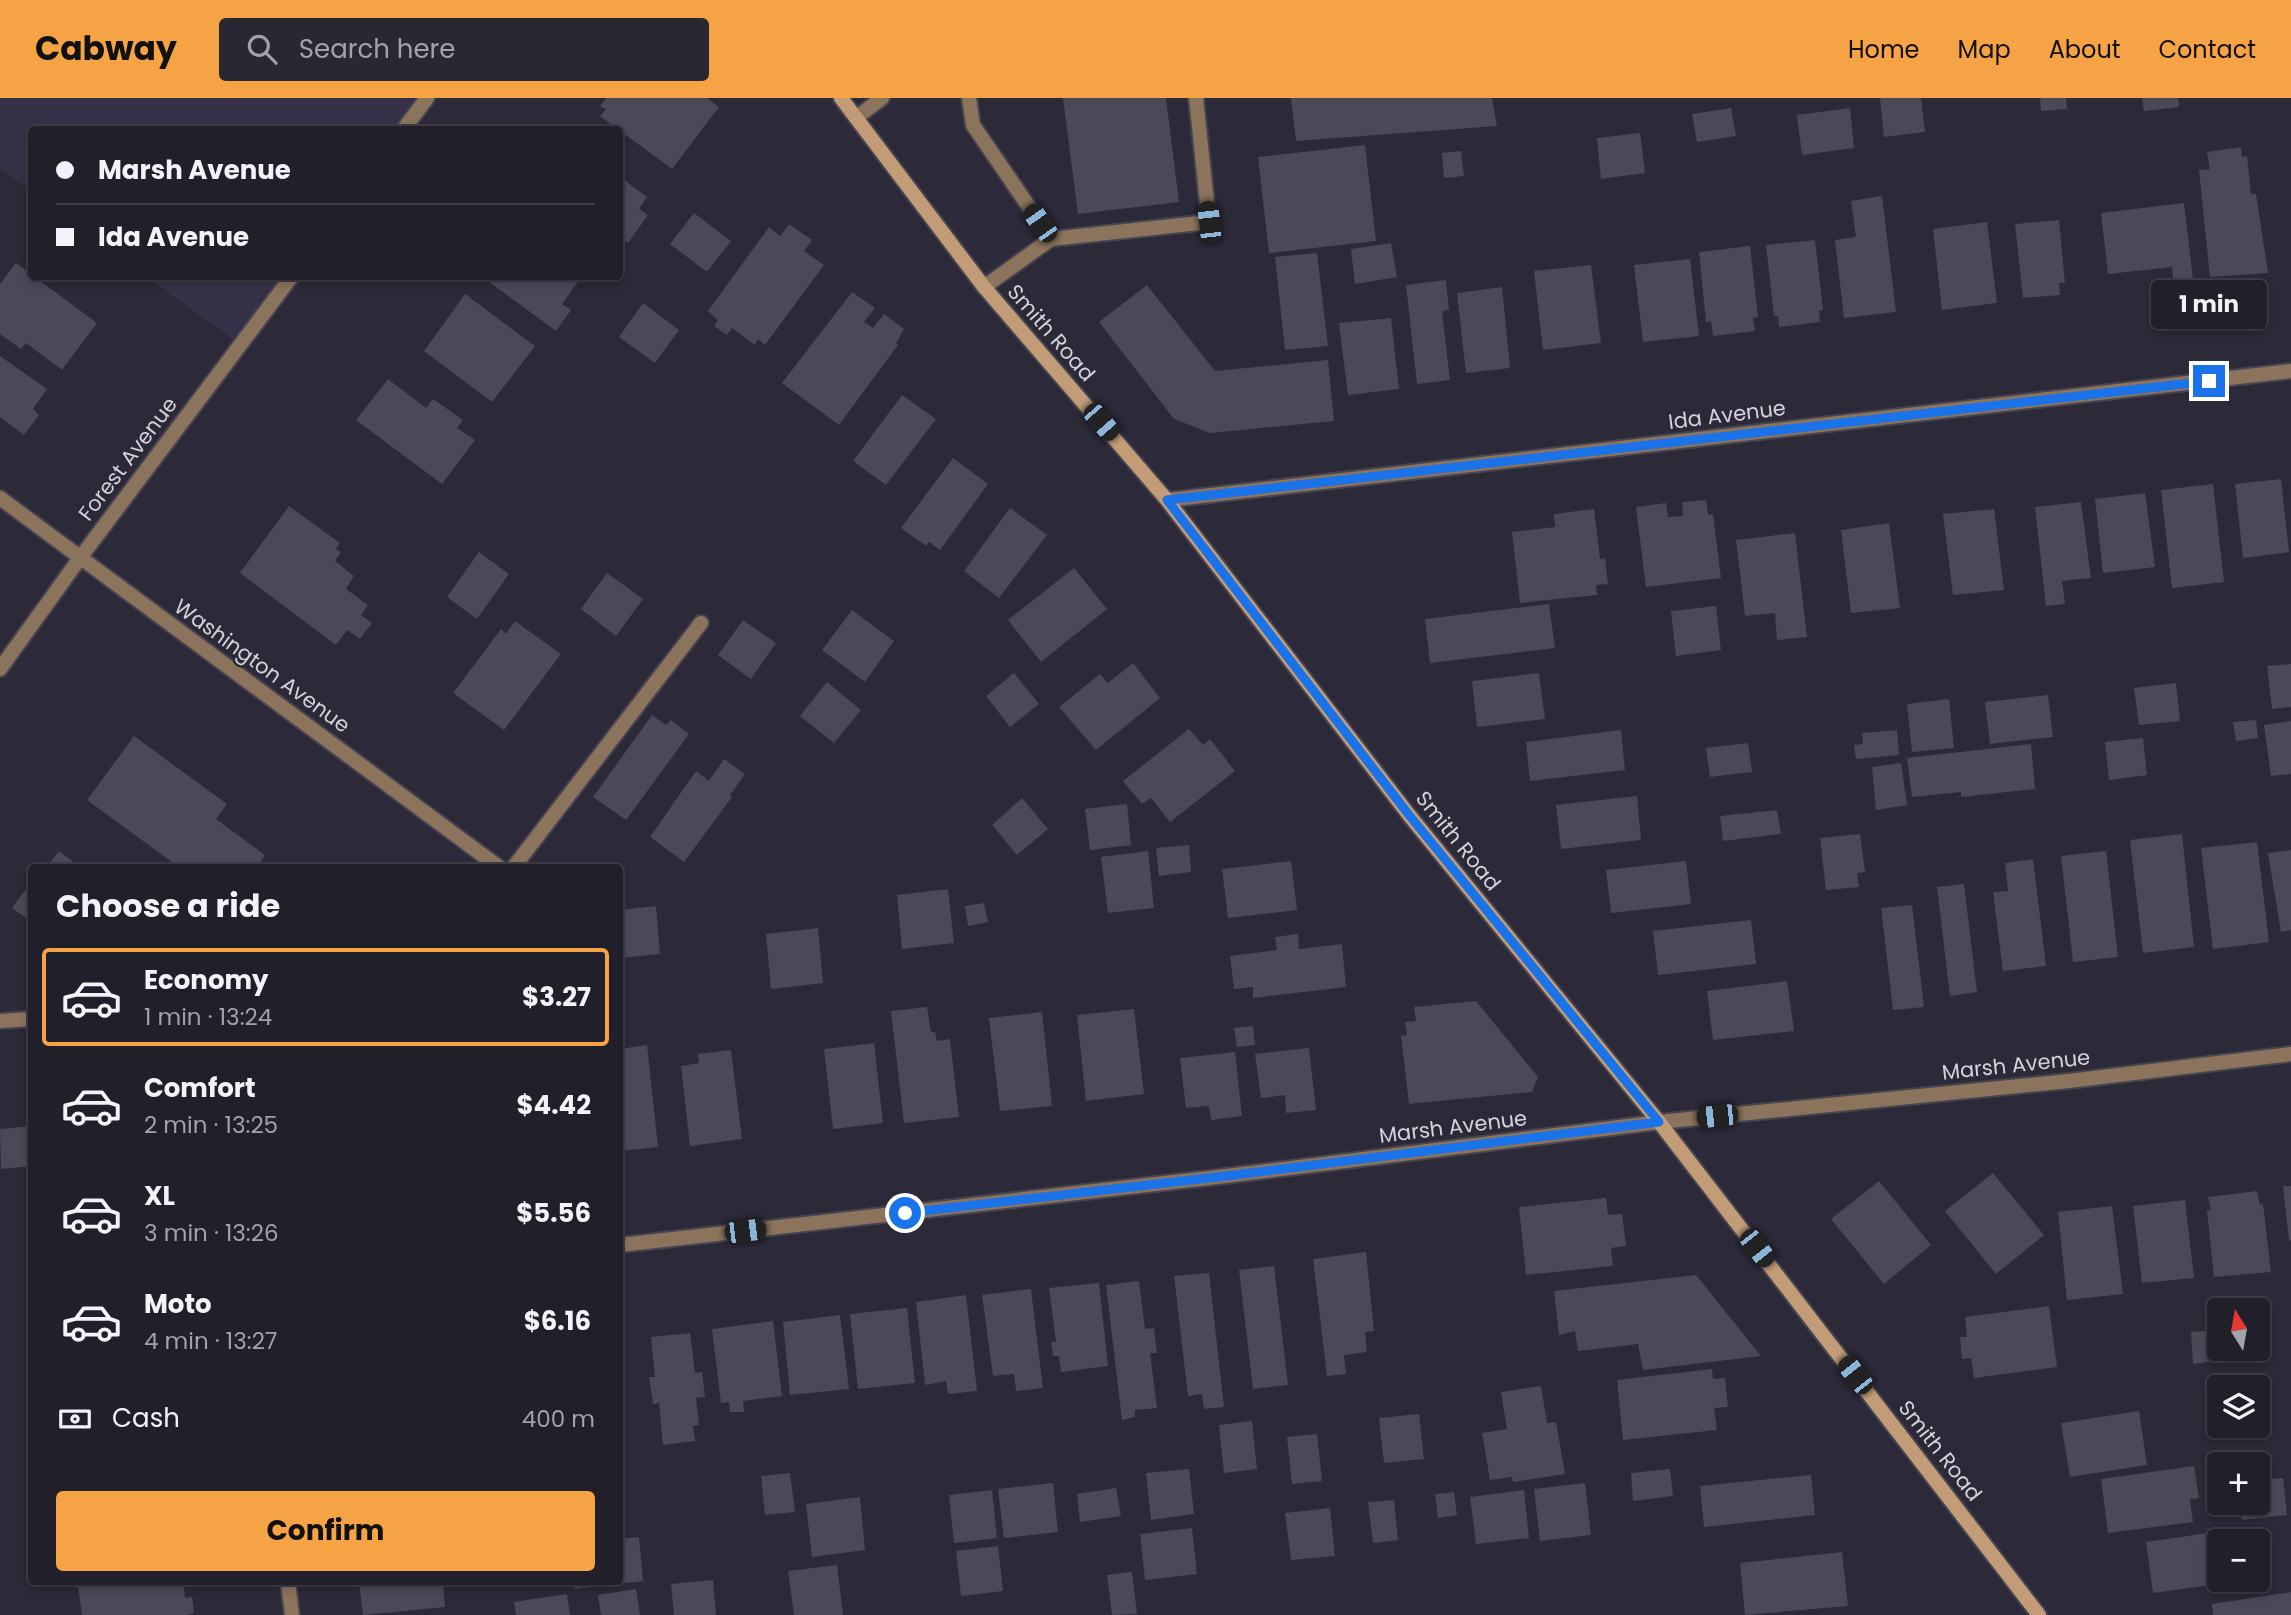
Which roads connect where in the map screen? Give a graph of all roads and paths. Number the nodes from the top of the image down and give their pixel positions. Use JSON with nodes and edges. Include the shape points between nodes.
{"nodes":[{"id":1,"x":427,"y":98,"type":"edge"},
{"id":2,"x":841,"y":98,"type":"edge"},
{"id":3,"x":882,"y":98,"type":"edge"},
{"id":4,"x":969,"y":98,"type":"edge"},
{"id":5,"x":1196,"y":98,"type":"edge"},
{"id":6,"x":856,"y":118,"type":"junction"},
{"id":7,"x":406,"y":126,"type":"edge"},
{"id":8,"x":1051,"y":239,"type":"junction"},
{"id":9,"x":289,"y":280,"type":"edge"},
{"id":10,"x":984,"y":287,"type":"junction"},
{"id":11,"x":2291,"y":372,"type":"edge"},
{"id":12,"x":0,"y":498,"type":"edge"},
{"id":13,"x":1167,"y":500,"type":"junction"},
{"id":14,"x":80,"y":558,"type":"junction"},
{"id":15,"x":701,"y":623,"type":"dead end"},
{"id":16,"x":0,"y":670,"type":"edge"},
{"id":17,"x":495,"y":864,"type":"edge"},
{"id":18,"x":516,"y":864,"type":"edge"},
{"id":19,"x":28,"y":1019,"type":"edge"},
{"id":20,"x":0,"y":1021,"type":"edge"},
{"id":21,"x":2291,"y":1054,"type":"edge"},
{"id":22,"x":1659,"y":1122,"type":"junction"},
{"id":23,"x":623,"y":1245,"type":"edge"},
{"id":24,"x":288,"y":1585,"type":"edge"},
{"id":25,"x":292,"y":1615,"type":"edge"},
{"id":26,"x":2039,"y":1615,"type":"edge"}],
"edges":[{"from":1,"to":7,"type":"street"},
{"from":2,"to":6,"type":"main road","name":"Smith Road"},
{"from":3,"to":6,"type":"street"},
{"from":4,"to":8,"type":"street","via":[[973,125]]},
{"from":5,"to":8,"type":"street","via":[[1209,222]]},
{"from":6,"to":10,"type":"main road","name":"Smith Road"},
{"from":8,"to":10,"type":"street"},
{"from":9,"to":14,"type":"street","name":"Forest Avenue"},
{"from":10,"to":13,"type":"main road","name":"Smith Road"},
{"from":11,"to":13,"type":"street","name":"Ida Avenue"},
{"from":12,"to":14,"type":"street","name":"Washington Avenue"},
{"from":13,"to":22,"type":"main road","name":"Smith Road","via":[[1409,815]]},
{"from":14,"to":16,"type":"street","name":"Forest Avenue"},
{"from":14,"to":17,"type":"street","name":"Washington Avenue"},
{"from":15,"to":18,"type":"street"},
{"from":19,"to":20,"type":"street"},
{"from":21,"to":22,"type":"street","name":"Marsh Avenue"},
{"from":22,"to":23,"type":"street","name":"Marsh Avenue"},
{"from":22,"to":26,"type":"main road","name":"Smith Road"},
{"from":24,"to":25,"type":"street"}]}
